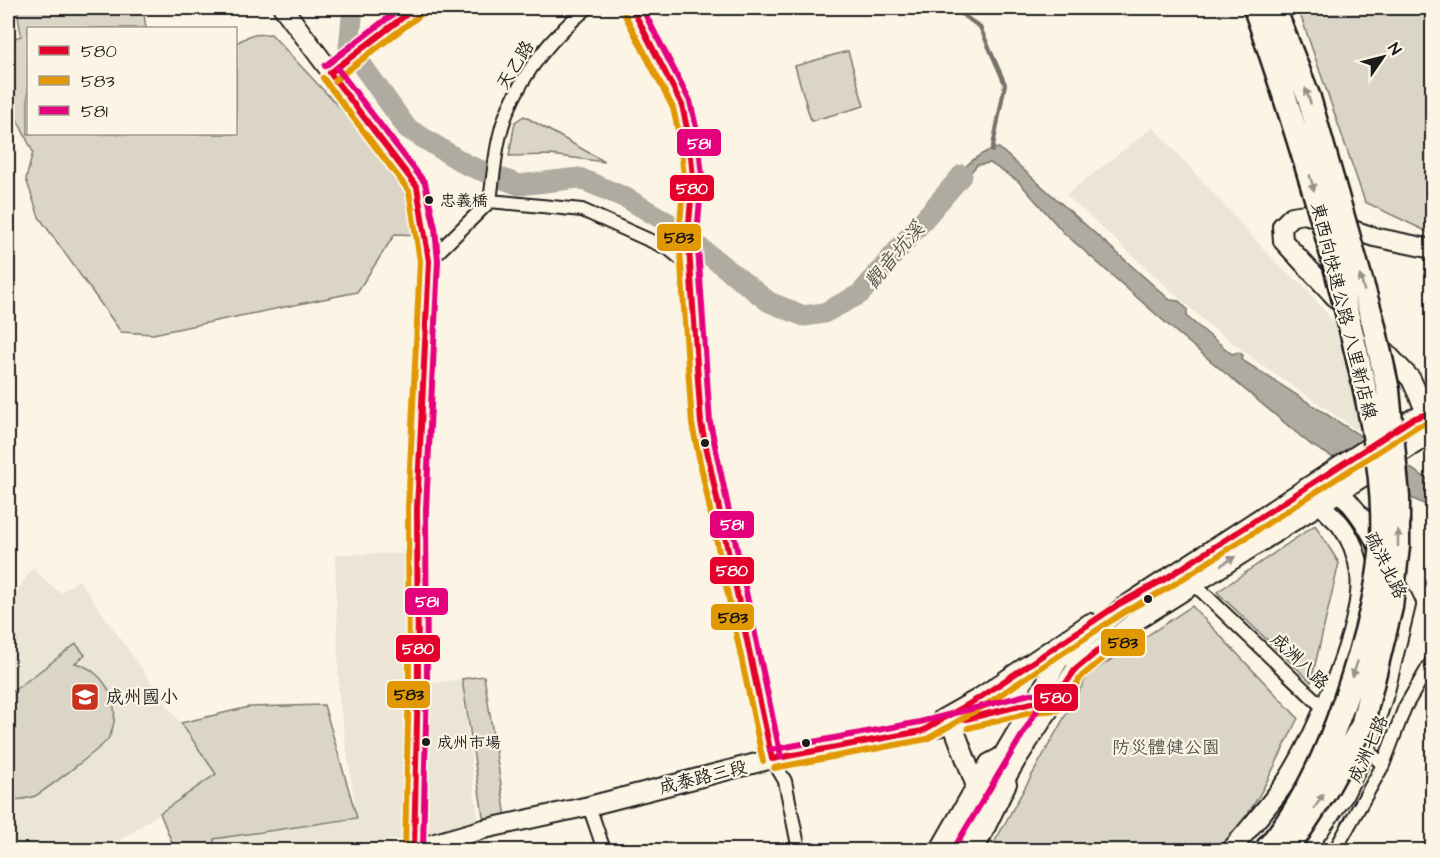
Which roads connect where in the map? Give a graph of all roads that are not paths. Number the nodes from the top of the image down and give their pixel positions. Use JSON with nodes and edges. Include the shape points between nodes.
{"nodes":[{"id":1,"x":284,"y":8,"type":"edge"},
{"id":2,"x":415,"y":8,"type":"edge"},
{"id":3,"x":587,"y":8,"type":"edge"},
{"id":4,"x":632,"y":8,"type":"edge"},
{"id":5,"x":1255,"y":8,"type":"edge"},
{"id":6,"x":1274,"y":8,"type":"edge"},
{"id":7,"x":336,"y":69,"type":"junction"},
{"id":8,"x":490,"y":201,"type":"junction"},
{"id":9,"x":1432,"y":249,"type":"edge"},
{"id":10,"x":429,"y":261,"type":"junction"},
{"id":11,"x":691,"y":267,"type":"junction"},
{"id":12,"x":1431,"y":418,"type":"edge"},
{"id":13,"x":1432,"y":434,"type":"edge"},
{"id":14,"x":1327,"y":474,"type":"junction"},
{"id":15,"x":1347,"y":489,"type":"junction"},
{"id":16,"x":1321,"y":504,"type":"junction"},
{"id":17,"x":1165,"y":579,"type":"junction"},
{"id":18,"x":1193,"y":583,"type":"junction"},
{"id":19,"x":1432,"y":661,"type":"edge"},
{"id":20,"x":1053,"y":702,"type":"junction"},
{"id":21,"x":1032,"y":703,"type":"junction"},
{"id":22,"x":1324,"y":709,"type":"junction"},
{"id":23,"x":952,"y":723,"type":"junction"},
{"id":24,"x":922,"y":730,"type":"junction"},
{"id":25,"x":1366,"y":749,"type":"junction"},
{"id":26,"x":1010,"y":756,"type":"junction"},
{"id":27,"x":772,"y":759,"type":"junction"},
{"id":28,"x":1383,"y":765,"type":"junction"},
{"id":29,"x":979,"y":796,"type":"junction"},
{"id":30,"x":590,"y":806,"type":"junction"},
{"id":31,"x":414,"y":850,"type":"edge"},
{"id":32,"x":604,"y":850,"type":"edge"},
{"id":33,"x":799,"y":850,"type":"edge"},
{"id":34,"x":936,"y":850,"type":"edge"},
{"id":35,"x":947,"y":850,"type":"edge"},
{"id":36,"x":964,"y":850,"type":"edge"},
{"id":37,"x":978,"y":850,"type":"edge"},
{"id":38,"x":1231,"y":850,"type":"edge"},
{"id":39,"x":1266,"y":850,"type":"edge"},
{"id":40,"x":1287,"y":850,"type":"edge"},
{"id":41,"x":1305,"y":850,"type":"edge"},
{"id":42,"x":1335,"y":850,"type":"edge"}],
"edges":[{"from":1,"to":7,"type":"main road"},
{"from":2,"to":7,"type":"street"},
{"from":3,"to":8,"type":"street","name":"天乙路","via":[[540,54],[508,110]]},
{"from":4,"to":11,"type":"street","via":[[682,105],[693,177],[688,234]]},
{"from":5,"to":39,"type":"highway","name":"東西向快速公路 八里新店線","one_way":true,"bridge":true,"via":[[1289,106],[1334,259],[1363,376],[1378,470],[1382,541],[1358,661],[1337,722],[1322,759]]},
{"from":40,"to":6,"type":"highway","name":"東西向快速公路 八里新店線","one_way":true,"bridge":true,"via":[[1362,726],[1391,607],[1398,546],[1398,497],[1388,390],[1373,322],[1309,98]]},
{"from":7,"to":10,"type":"main road","via":[[417,187]]},
{"from":8,"to":10,"type":"street"},
{"from":8,"to":11,"type":"street","via":[[582,210],[669,249]]},
{"from":9,"to":12,"type":"main road","via":[[1374,237],[1305,214],[1292,216],[1282,225],[1283,241],[1411,379]]},
{"from":10,"to":31,"type":"main road","via":[[417,509]]},
{"from":11,"to":27,"type":"street","via":[[701,423]]},
{"from":12,"to":14,"type":"main road","via":[[1412,419]]},
{"from":13,"to":15,"type":"main road","bridge":true},
{"from":14,"to":15,"type":"main road","name":"疏洪北路"},
{"from":14,"to":16,"type":"main road"},
{"from":14,"to":17,"type":"main road"},
{"from":15,"to":16,"type":"main road"},
{"from":15,"to":25,"type":"main road","name":"疏洪北路","via":[[1406,606]]},
{"from":18,"to":16,"type":"main road","one_way":true},
{"from":16,"to":22,"type":"main road","name":"疏洪北路","via":[[1355,550],[1360,576],[1351,634]]},
{"from":17,"to":21,"type":"main road","via":[[1122,608],[1059,660]]},
{"from":17,"to":24,"type":"main road","via":[[1119,604],[980,698]]},
{"from":18,"to":20,"type":"main road","via":[[1132,623],[1075,670]]},
{"from":18,"to":22,"type":"street","name":"成洲八路"},
{"from":19,"to":28,"type":"street","name":"成洲七路","via":[[1405,707]]},
{"from":20,"to":21,"type":"main road","name":"成泰路三段"},
{"from":20,"to":26,"type":"main road"},
{"from":21,"to":23,"type":"main road","name":"成泰路三段"},
{"from":21,"to":26,"type":"main road"},
{"from":22,"to":25,"type":"street","name":"成洲八路"},
{"from":22,"to":38,"type":"main road","name":"疏洪北路","via":[[1289,778]]},
{"from":23,"to":24,"type":"main road","name":"成泰路三段"},
{"from":23,"to":29,"type":"main road"},
{"from":24,"to":27,"type":"main road","name":"成泰路三段"},
{"from":25,"to":28,"type":"street","name":"成洲八路"},
{"from":25,"to":41,"type":"main road","name":"疏洪北路","via":[[1343,796]]},
{"from":26,"to":29,"type":"main road"},
{"from":26,"to":29,"type":"street","via":[[987,761]]},
{"from":26,"to":37,"type":"street","via":[[1007,792]]},
{"from":27,"to":30,"type":"main road","name":"成泰路三段"},
{"from":27,"to":33,"type":"street","via":[[784,782]]},
{"from":28,"to":42,"type":"street","name":"成洲七路"},
{"from":29,"to":34,"type":"street"},
{"from":29,"to":35,"type":"main road"},
{"from":29,"to":36,"type":"main road"},
{"from":30,"to":31,"type":"main road","name":"成泰路三段","via":[[484,829]]},
{"from":30,"to":32,"type":"street"}]}
